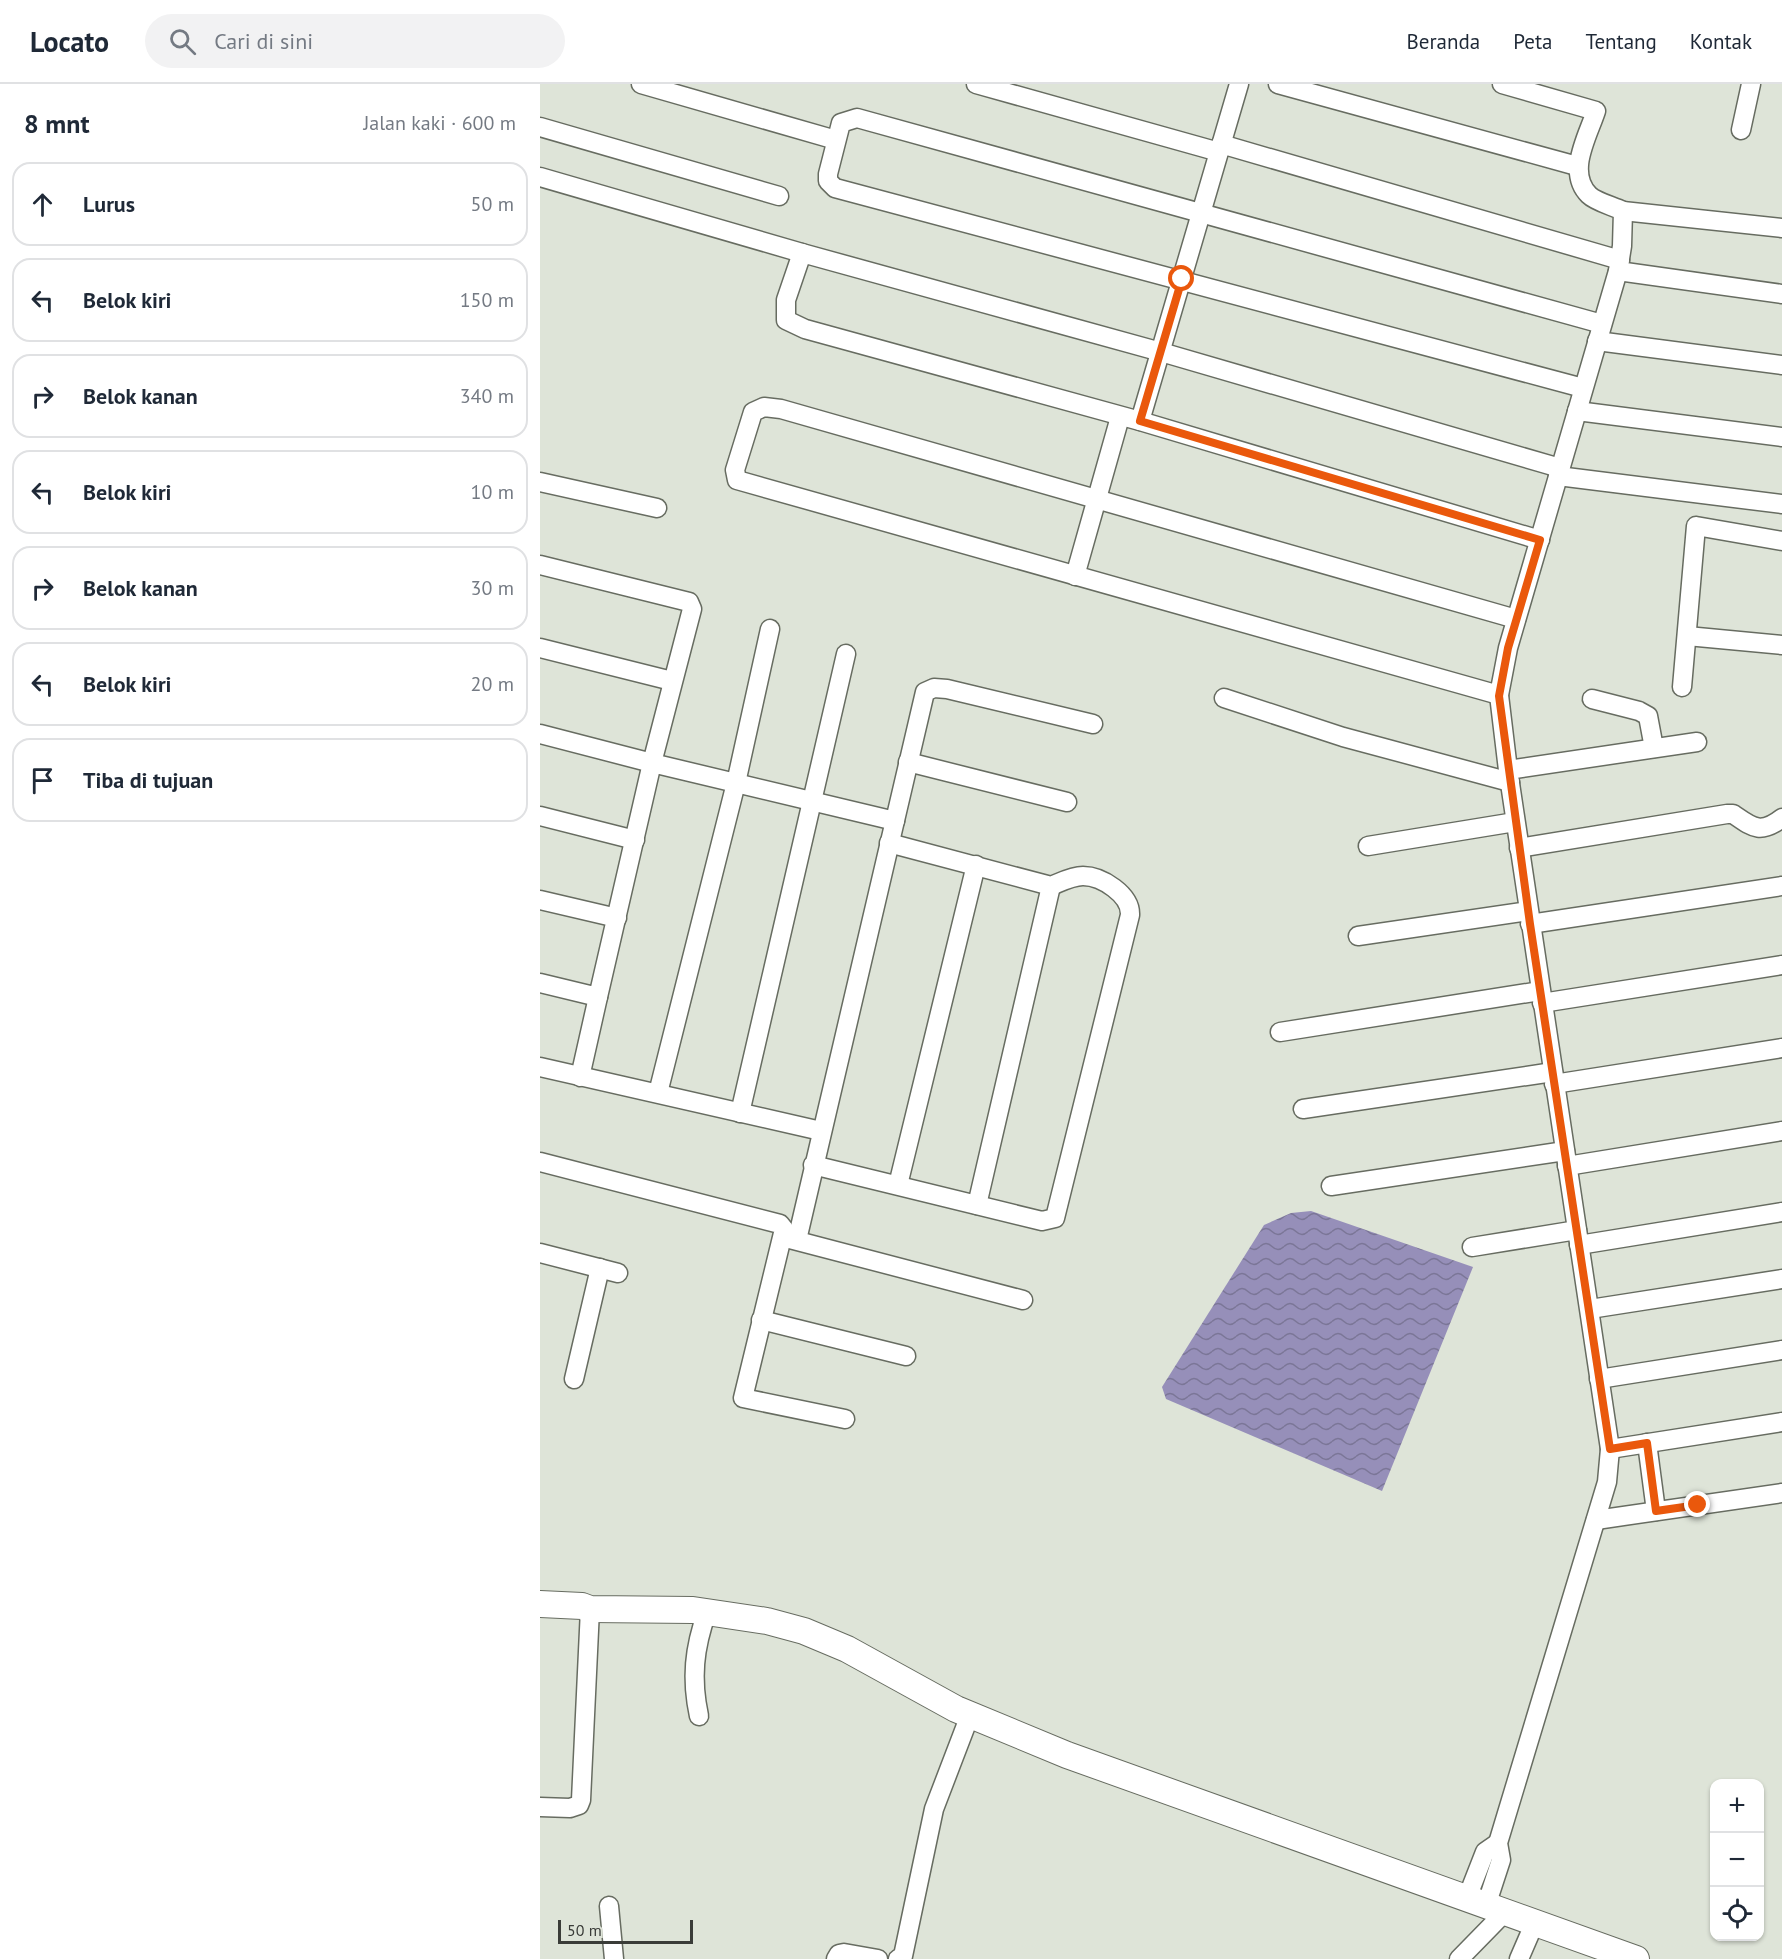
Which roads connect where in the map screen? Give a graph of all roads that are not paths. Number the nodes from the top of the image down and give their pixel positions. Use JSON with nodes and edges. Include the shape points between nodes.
{"nodes":[{"id":1,"x":641,"y":84,"type":"edge"},
{"id":2,"x":976,"y":84,"type":"edge"},
{"id":3,"x":1239,"y":84,"type":"edge"},
{"id":4,"x":1278,"y":84,"type":"edge"},
{"id":5,"x":1502,"y":84,"type":"edge"},
{"id":6,"x":1751,"y":84,"type":"edge"},
{"id":7,"x":540,"y":127,"type":"edge"},
{"id":8,"x":1742,"y":130,"type":"dead end"},
{"id":9,"x":836,"y":140,"type":"junction"},
{"id":10,"x":1220,"y":148,"type":"junction"},
{"id":11,"x":1578,"y":166,"type":"junction"},
{"id":12,"x":540,"y":177,"type":"edge"},
{"id":13,"x":780,"y":196,"type":"dead end"},
{"id":14,"x":1623,"y":211,"type":"junction"},
{"id":15,"x":1201,"y":215,"type":"junction"},
{"id":16,"x":1782,"y":228,"type":"edge"},
{"id":17,"x":802,"y":253,"type":"junction"},
{"id":18,"x":1619,"y":265,"type":"junction"},
{"id":19,"x":1182,"y":279,"type":"junction"},
{"id":20,"x":1782,"y":294,"type":"edge"},
{"id":21,"x":1600,"y":333,"type":"junction"},
{"id":22,"x":1161,"y":352,"type":"junction"},
{"id":23,"x":1782,"y":365,"type":"edge"},
{"id":24,"x":1583,"y":388,"type":"junction"},
{"id":25,"x":1576,"y":411,"type":"junction"},
{"id":26,"x":1120,"y":417,"type":"junction"},
{"id":27,"x":1140,"y":421,"type":"junction"},
{"id":28,"x":1782,"y":437,"type":"edge"},
{"id":29,"x":1559,"y":472,"type":"junction"},
{"id":30,"x":540,"y":482,"type":"edge"},
{"id":31,"x":1097,"y":498,"type":"junction"},
{"id":32,"x":1782,"y":504,"type":"edge"},
{"id":33,"x":657,"y":508,"type":"dead end"},
{"id":34,"x":1540,"y":540,"type":"junction"},
{"id":35,"x":1782,"y":541,"type":"edge"},
{"id":36,"x":540,"y":565,"type":"edge"},
{"id":37,"x":1075,"y":576,"type":"junction"},
{"id":38,"x":1516,"y":619,"type":"junction"},
{"id":39,"x":770,"y":629,"type":"dead end"},
{"id":40,"x":1687,"y":636,"type":"junction"},
{"id":41,"x":1782,"y":645,"type":"edge"},
{"id":42,"x":540,"y":648,"type":"edge"},
{"id":43,"x":846,"y":654,"type":"dead end"},
{"id":44,"x":672,"y":681,"type":"junction"},
{"id":45,"x":1683,"y":687,"type":"dead end"},
{"id":46,"x":1499,"y":696,"type":"junction"},
{"id":47,"x":1224,"y":698,"type":"dead end"},
{"id":48,"x":1592,"y":699,"type":"dead end"},
{"id":49,"x":1093,"y":724,"type":"dead end"},
{"id":50,"x":540,"y":735,"type":"edge"},
{"id":51,"x":1698,"y":742,"type":"dead end"},
{"id":52,"x":1654,"y":748,"type":"junction"},
{"id":53,"x":908,"y":762,"type":"junction"},
{"id":54,"x":652,"y":764,"type":"junction"},
{"id":55,"x":1509,"y":776,"type":"junction"},
{"id":56,"x":736,"y":783,"type":"junction"},
{"id":57,"x":1068,"y":802,"type":"dead end"},
{"id":58,"x":813,"y":803,"type":"junction"},
{"id":59,"x":540,"y":816,"type":"edge"},
{"id":60,"x":1782,"y":818,"type":"edge"},
{"id":61,"x":895,"y":821,"type":"junction"},
{"id":62,"x":1515,"y":822,"type":"junction"},
{"id":63,"x":635,"y":840,"type":"junction"},
{"id":64,"x":890,"y":843,"type":"junction"},
{"id":65,"x":1368,"y":846,"type":"dead end"},
{"id":66,"x":1519,"y":848,"type":"junction"},
{"id":67,"x":976,"y":866,"type":"junction"},
{"id":68,"x":1051,"y":886,"type":"junction"},
{"id":69,"x":1782,"y":886,"type":"edge"},
{"id":70,"x":540,"y":900,"type":"edge"},
{"id":71,"x":617,"y":918,"type":"junction"},
{"id":72,"x":1529,"y":918,"type":"junction"},
{"id":73,"x":1358,"y":936,"type":"dead end"},
{"id":74,"x":1782,"y":965,"type":"edge"},
{"id":75,"x":540,"y":983,"type":"edge"},
{"id":76,"x":598,"y":997,"type":"junction"},
{"id":77,"x":1541,"y":997,"type":"junction"},
{"id":78,"x":1280,"y":1032,"type":"dead end"},
{"id":79,"x":1782,"y":1048,"type":"edge"},
{"id":80,"x":540,"y":1066,"type":"edge"},
{"id":81,"x":580,"y":1077,"type":"junction"},
{"id":82,"x":1554,"y":1078,"type":"junction"},
{"id":83,"x":658,"y":1093,"type":"junction"},
{"id":84,"x":1303,"y":1109,"type":"dead end"},
{"id":85,"x":740,"y":1113,"type":"junction"},
{"id":86,"x":821,"y":1131,"type":"junction"},
{"id":87,"x":1782,"y":1131,"type":"edge"},
{"id":88,"x":1566,"y":1159,"type":"junction"},
{"id":89,"x":540,"y":1162,"type":"edge"},
{"id":90,"x":813,"y":1165,"type":"junction"},
{"id":91,"x":898,"y":1185,"type":"junction"},
{"id":92,"x":1331,"y":1186,"type":"dead end"},
{"id":93,"x":977,"y":1205,"type":"junction"},
{"id":94,"x":1782,"y":1212,"type":"edge"},
{"id":95,"x":789,"y":1238,"type":"junction"},
{"id":96,"x":1578,"y":1238,"type":"junction"},
{"id":97,"x":1472,"y":1247,"type":"dead end"},
{"id":98,"x":540,"y":1253,"type":"edge"},
{"id":99,"x":600,"y":1268,"type":"junction"},
{"id":100,"x":618,"y":1273,"type":"dead end"},
{"id":101,"x":1782,"y":1279,"type":"edge"},
{"id":102,"x":1023,"y":1299,"type":"dead end"},
{"id":103,"x":1590,"y":1309,"type":"junction"},
{"id":104,"x":761,"y":1320,"type":"junction"},
{"id":105,"x":1782,"y":1350,"type":"edge"},
{"id":106,"x":906,"y":1356,"type":"dead end"},
{"id":107,"x":574,"y":1379,"type":"dead end"},
{"id":108,"x":1599,"y":1379,"type":"junction"},
{"id":109,"x":845,"y":1419,"type":"dead end"},
{"id":110,"x":1782,"y":1422,"type":"edge"},
{"id":111,"x":1647,"y":1443,"type":"junction"},
{"id":112,"x":1610,"y":1449,"type":"junction"},
{"id":113,"x":1782,"y":1493,"type":"edge"},
{"id":114,"x":1656,"y":1511,"type":"junction"},
{"id":115,"x":1596,"y":1520,"type":"junction"},
{"id":116,"x":540,"y":1604,"type":"edge"},
{"id":117,"x":590,"y":1609,"type":"junction"},
{"id":118,"x":707,"y":1612,"type":"junction"},
{"id":119,"x":970,"y":1715,"type":"junction"},
{"id":120,"x":699,"y":1716,"type":"dead end"},
{"id":121,"x":540,"y":1807,"type":"edge"},
{"id":122,"x":1486,"y":1905,"type":"junction"},
{"id":123,"x":609,"y":1906,"type":"dead end"},
{"id":124,"x":1535,"y":1922,"type":"junction"},
{"id":125,"x":614,"y":1959,"type":"edge"},
{"id":126,"x":836,"y":1959,"type":"edge"},
{"id":127,"x":878,"y":1959,"type":"edge"},
{"id":128,"x":898,"y":1959,"type":"edge"},
{"id":129,"x":1459,"y":1959,"type":"edge"},
{"id":130,"x":1519,"y":1959,"type":"edge"},
{"id":131,"x":1636,"y":1959,"type":"edge"}],
"edges":[{"from":1,"to":9,"type":"street"},
{"from":2,"to":10,"type":"street"},
{"from":3,"to":10,"type":"street"},
{"from":4,"to":11,"type":"street"},
{"from":5,"to":11,"type":"street","via":[[1596,111]]},
{"from":6,"to":8,"type":"street"},
{"from":7,"to":13,"type":"street"},
{"from":9,"to":15,"type":"street","via":[[841,123],[857,118]]},
{"from":9,"to":19,"type":"street","via":[[828,174],[828,181],[835,188]]},
{"from":10,"to":15,"type":"street"},
{"from":10,"to":18,"type":"street"},
{"from":11,"to":14,"type":"street","via":[[1580,181],[1589,196]]},
{"from":12,"to":17,"type":"street"},
{"from":14,"to":16,"type":"street"},
{"from":14,"to":18,"type":"street"},
{"from":15,"to":19,"type":"street"},
{"from":15,"to":21,"type":"street"},
{"from":17,"to":22,"type":"street"},
{"from":17,"to":26,"type":"street","via":[[786,300],[786,320],[805,329]]},
{"from":18,"to":20,"type":"street"},
{"from":18,"to":21,"type":"street"},
{"from":19,"to":22,"type":"street"},
{"from":19,"to":24,"type":"street"},
{"from":21,"to":23,"type":"street"},
{"from":21,"to":24,"type":"street"},
{"from":22,"to":27,"type":"street"},
{"from":22,"to":29,"type":"street"},
{"from":24,"to":25,"type":"street"},
{"from":25,"to":28,"type":"street"},
{"from":25,"to":29,"type":"street"},
{"from":26,"to":27,"type":"street"},
{"from":26,"to":31,"type":"street"},
{"from":27,"to":34,"type":"street"},
{"from":29,"to":32,"type":"street"},
{"from":29,"to":34,"type":"street"},
{"from":30,"to":33,"type":"street"},
{"from":31,"to":37,"type":"street"},
{"from":31,"to":37,"type":"street","via":[[765,407],[753,412],[735,470],[737,480]]},
{"from":31,"to":38,"type":"street"},
{"from":34,"to":38,"type":"street"},
{"from":35,"to":40,"type":"street","via":[[1696,526]]},
{"from":36,"to":44,"type":"street","via":[[689,602],[692,609]]},
{"from":37,"to":46,"type":"street"},
{"from":38,"to":46,"type":"street"},
{"from":39,"to":56,"type":"street"},
{"from":40,"to":41,"type":"street"},
{"from":40,"to":45,"type":"street"},
{"from":42,"to":44,"type":"street"},
{"from":43,"to":58,"type":"street"},
{"from":44,"to":54,"type":"street"},
{"from":46,"to":55,"type":"street"},
{"from":47,"to":55,"type":"street","via":[[1343,737]]},
{"from":48,"to":52,"type":"street","via":[[1648,716]]},
{"from":49,"to":53,"type":"street","via":[[934,688],[925,692]]},
{"from":50,"to":54,"type":"street"},
{"from":51,"to":52,"type":"street"},
{"from":52,"to":55,"type":"street"},
{"from":53,"to":57,"type":"street"},
{"from":53,"to":61,"type":"street"},
{"from":54,"to":56,"type":"street"},
{"from":54,"to":63,"type":"street"},
{"from":55,"to":62,"type":"street"},
{"from":56,"to":58,"type":"street"},
{"from":56,"to":83,"type":"street"},
{"from":58,"to":61,"type":"street"},
{"from":58,"to":85,"type":"street"},
{"from":59,"to":63,"type":"street"},
{"from":60,"to":66,"type":"street","via":[[1756,828],[1727,814]]},
{"from":61,"to":64,"type":"street"},
{"from":62,"to":65,"type":"street"},
{"from":62,"to":66,"type":"street"},
{"from":63,"to":71,"type":"street"},
{"from":64,"to":67,"type":"street"},
{"from":64,"to":86,"type":"street"},
{"from":66,"to":72,"type":"street"},
{"from":67,"to":68,"type":"street"},
{"from":67,"to":91,"type":"street"},
{"from":68,"to":93,"type":"street"},
{"from":68,"to":93,"type":"street","via":[[1078,877],[1097,879],[1125,899],[1130,915],[1055,1218],[1042,1221]]},
{"from":69,"to":72,"type":"street"},
{"from":70,"to":71,"type":"street"},
{"from":71,"to":76,"type":"street"},
{"from":72,"to":73,"type":"street"},
{"from":72,"to":77,"type":"street"},
{"from":74,"to":77,"type":"street"},
{"from":75,"to":76,"type":"street"},
{"from":76,"to":81,"type":"street"},
{"from":77,"to":78,"type":"street"},
{"from":77,"to":82,"type":"street"},
{"from":79,"to":82,"type":"street"},
{"from":80,"to":81,"type":"street"},
{"from":81,"to":83,"type":"street"},
{"from":82,"to":84,"type":"street"},
{"from":82,"to":88,"type":"street"},
{"from":83,"to":85,"type":"street"},
{"from":85,"to":86,"type":"street"},
{"from":86,"to":90,"type":"street"},
{"from":87,"to":88,"type":"street"},
{"from":88,"to":92,"type":"street"},
{"from":88,"to":96,"type":"street"},
{"from":89,"to":95,"type":"street","via":[[780,1224]]},
{"from":90,"to":91,"type":"street"},
{"from":90,"to":95,"type":"street"},
{"from":91,"to":93,"type":"street"},
{"from":94,"to":96,"type":"street"},
{"from":95,"to":102,"type":"street"},
{"from":95,"to":104,"type":"street"},
{"from":96,"to":97,"type":"street"},
{"from":96,"to":103,"type":"street"},
{"from":98,"to":99,"type":"street"},
{"from":99,"to":100,"type":"street"},
{"from":99,"to":107,"type":"street"},
{"from":101,"to":103,"type":"street"},
{"from":103,"to":108,"type":"street"},
{"from":104,"to":106,"type":"street"},
{"from":104,"to":109,"type":"street","via":[[743,1398]]},
{"from":105,"to":108,"type":"street"},
{"from":108,"to":112,"type":"street"},
{"from":110,"to":111,"type":"street"},
{"from":111,"to":112,"type":"street"},
{"from":111,"to":114,"type":"street"},
{"from":112,"to":115,"type":"street","via":[[1607,1482]]},
{"from":113,"to":114,"type":"street"},
{"from":114,"to":115,"type":"street"},
{"from":115,"to":122,"type":"street","via":[[1498,1843],[1501,1860]]},
{"from":116,"to":117,"type":"street"},
{"from":117,"to":118,"type":"street"},
{"from":117,"to":121,"type":"street","via":[[581,1800],[570,1808]]},
{"from":118,"to":119,"type":"street","via":[[804,1631],[847,1649]]},
{"from":118,"to":120,"type":"street","via":[[694,1663],[693,1690]]},
{"from":119,"to":122,"type":"street","via":[[1067,1755]]},
{"from":119,"to":128,"type":"street","via":[[934,1809],[903,1956]]},
{"from":122,"to":124,"type":"street"},
{"from":122,"to":129,"type":"street"},
{"from":123,"to":125,"type":"street"},
{"from":124,"to":130,"type":"street"},
{"from":124,"to":131,"type":"street"},
{"from":126,"to":127,"type":"street","via":[[844,1953]]}]}
